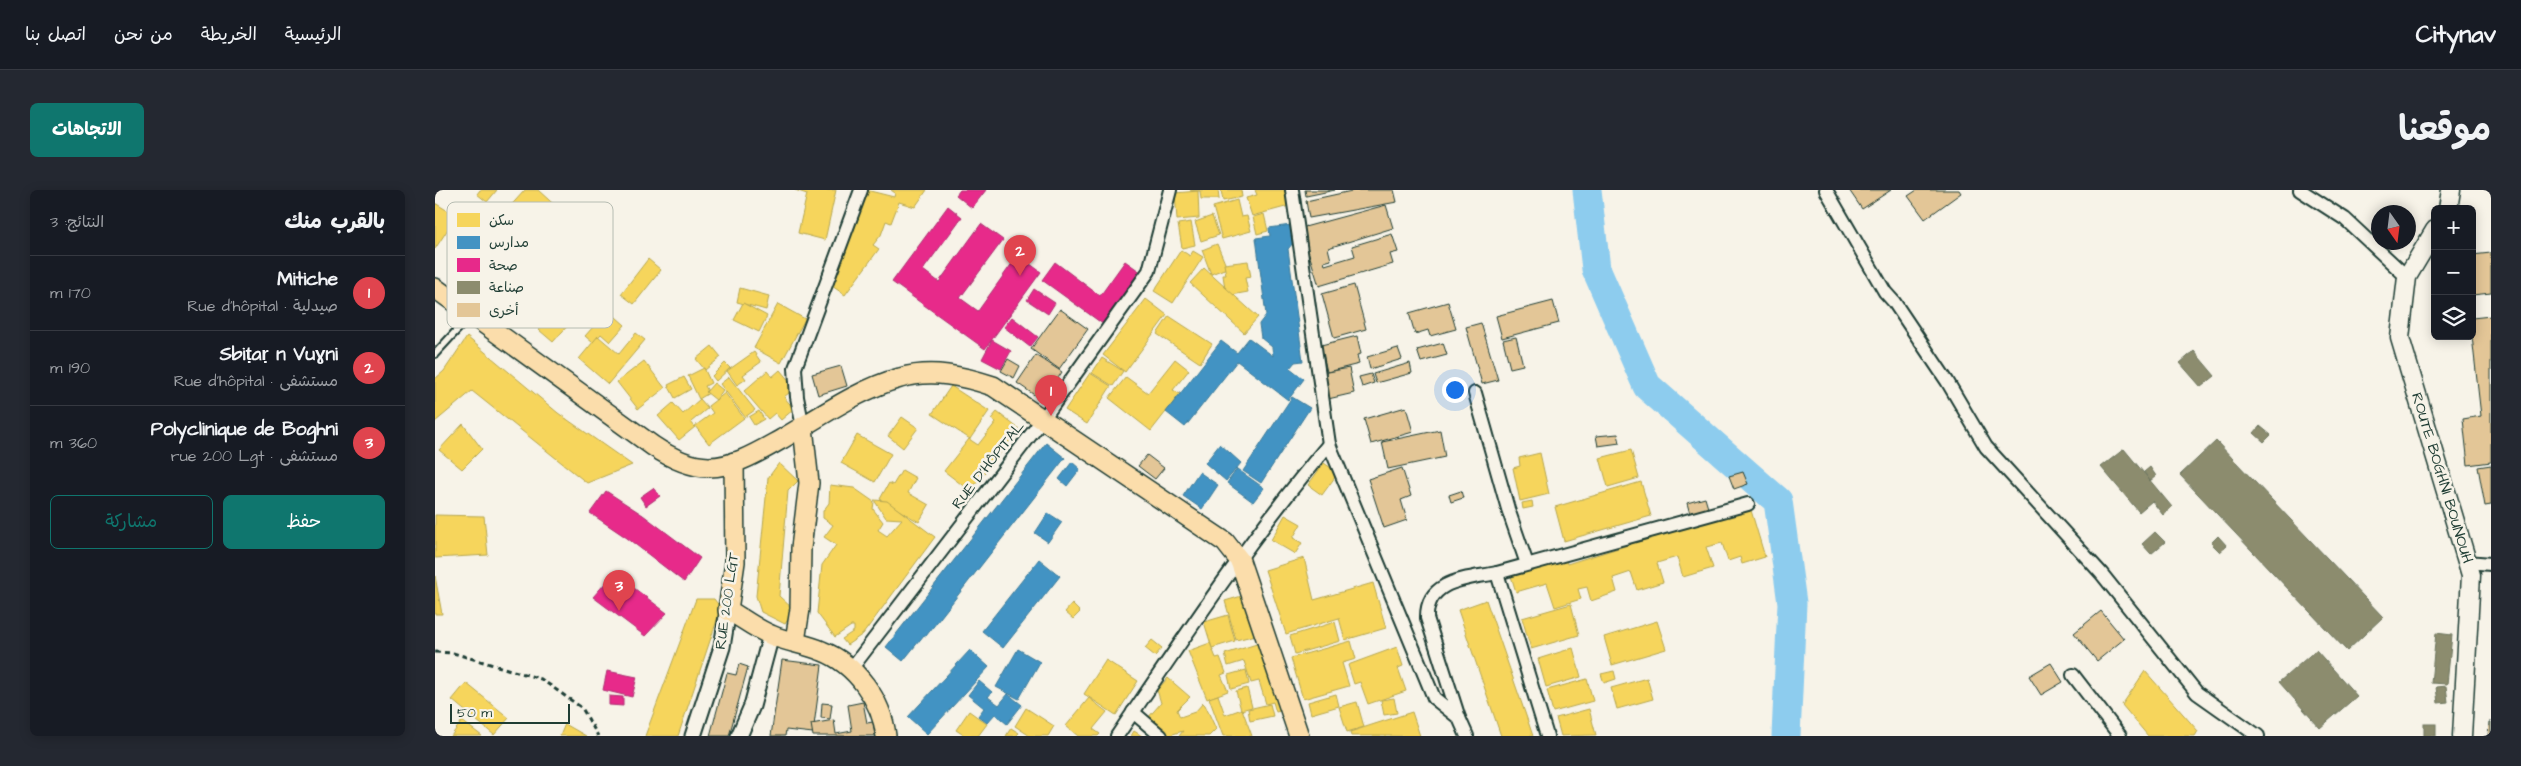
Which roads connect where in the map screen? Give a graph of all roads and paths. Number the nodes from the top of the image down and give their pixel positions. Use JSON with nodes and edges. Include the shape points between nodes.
{"nodes":[{"id":1,"x":861,"y":190,"type":"edge"},
{"id":2,"x":1170,"y":190,"type":"edge"},
{"id":3,"x":1292,"y":190,"type":"edge"},
{"id":4,"x":1826,"y":190,"type":"edge"},
{"id":5,"x":2299,"y":190,"type":"edge"},
{"id":6,"x":2451,"y":190,"type":"edge"},
{"id":7,"x":2449,"y":205,"type":"edge"},
{"id":8,"x":2431,"y":237,"type":"edge"},
{"id":9,"x":2407,"y":277,"type":"junction"},
{"id":10,"x":435,"y":288,"type":"edge"},
{"id":11,"x":447,"y":297,"type":"edge"},
{"id":12,"x":458,"y":328,"type":"edge"},
{"id":13,"x":490,"y":328,"type":"edge"},
{"id":14,"x":435,"y":354,"type":"edge"},
{"id":15,"x":1475,"y":393,"type":"dead end"},
{"id":16,"x":1043,"y":419,"type":"junction"},
{"id":17,"x":803,"y":427,"type":"junction"},
{"id":18,"x":1329,"y":444,"type":"junction"},
{"id":19,"x":734,"y":462,"type":"junction"},
{"id":20,"x":1748,"y":504,"type":"dead end"},
{"id":21,"x":1240,"y":561,"type":"junction"},
{"id":22,"x":2467,"y":562,"type":"junction"},
{"id":23,"x":1527,"y":564,"type":"junction"},
{"id":24,"x":2491,"y":564,"type":"edge"},
{"id":25,"x":1497,"y":573,"type":"junction"},
{"id":26,"x":728,"y":610,"type":"junction"},
{"id":27,"x":771,"y":635,"type":"junction"},
{"id":28,"x":795,"y":642,"type":"junction"},
{"id":29,"x":435,"y":652,"type":"edge"},
{"id":30,"x":851,"y":669,"type":"junction"},
{"id":31,"x":2073,"y":675,"type":"dead end"},
{"id":32,"x":1133,"y":712,"type":"junction"},
{"id":33,"x":1459,"y":718,"type":"junction"},
{"id":34,"x":598,"y":736,"type":"edge"},
{"id":35,"x":693,"y":736,"type":"edge"},
{"id":36,"x":739,"y":736,"type":"edge"},
{"id":37,"x":886,"y":736,"type":"edge"},
{"id":38,"x":1117,"y":736,"type":"edge"},
{"id":39,"x":1161,"y":736,"type":"edge"},
{"id":40,"x":1299,"y":736,"type":"edge"},
{"id":41,"x":1467,"y":736,"type":"edge"},
{"id":42,"x":1547,"y":736,"type":"edge"},
{"id":43,"x":2120,"y":736,"type":"edge"},
{"id":44,"x":2258,"y":736,"type":"edge"},
{"id":45,"x":2462,"y":736,"type":"edge"}],
"edges":[{"from":1,"to":17,"type":"street","via":[[795,368]]},
{"from":2,"to":16,"type":"street","name":"RUE D'HÔPITAL","via":[[1149,271]]},
{"from":3,"to":18,"type":"street"},
{"from":4,"to":44,"type":"street","via":[[1885,292],[1947,381],[1986,447],[2101,573],[2197,693]]},
{"from":5,"to":9,"type":"street","via":[[2345,219]]},
{"from":6,"to":7,"type":"main road"},
{"from":8,"to":9,"type":"main road","name":"ROUTE BOGHNI BOUNOUH"},
{"from":9,"to":22,"type":"main road","name":"ROUTE BOGHNI BOUNOUH","via":[[2400,338]]},
{"from":10,"to":11,"type":"main road"},
{"from":12,"to":14,"type":"lane"},
{"from":13,"to":19,"type":"main road","via":[[663,452],[684,462],[707,467]]},
{"from":15,"to":23,"type":"street"},
{"from":16,"to":17,"type":"main road","via":[[993,386],[939,373],[901,378],[867,392]]},
{"from":16,"to":21,"type":"main road","via":[[1225,542]]},
{"from":16,"to":30,"type":"street","name":"RUE D'HÔPITAL"},
{"from":17,"to":19,"type":"main road"},
{"from":17,"to":28,"type":"main road","via":[[809,483]]},
{"from":18,"to":21,"type":"street","via":[[1289,491]]},
{"from":18,"to":33,"type":"street","via":[[1434,698]]},
{"from":19,"to":26,"type":"main road","name":"RUE 200 LGT","via":[[735,562]]},
{"from":20,"to":23,"type":"street"},
{"from":21,"to":32,"type":"street","via":[[1208,601]]},
{"from":21,"to":40,"type":"main road"},
{"from":22,"to":24,"type":"street"},
{"from":22,"to":45,"type":"main road","name":"ROUTE BOGHNI BOUNOUH","via":[[2471,574]]},
{"from":23,"to":25,"type":"street"},
{"from":25,"to":33,"type":"street","via":[[1447,583],[1436,590],[1427,609],[1427,618]]},
{"from":25,"to":42,"type":"street"},
{"from":26,"to":27,"type":"main road"},
{"from":26,"to":35,"type":"street","name":"RUE 200 LGT","via":[[722,647]]},
{"from":27,"to":28,"type":"main road"},
{"from":27,"to":36,"type":"street","via":[[752,706]]},
{"from":28,"to":30,"type":"main road","via":[[825,652]]},
{"from":29,"to":34,"type":"path","via":[[453,653],[541,679],[582,708]]},
{"from":30,"to":37,"type":"main road","via":[[874,698]]},
{"from":31,"to":43,"type":"street"},
{"from":32,"to":38,"type":"street"},
{"from":32,"to":39,"type":"street"},
{"from":33,"to":41,"type":"street"}]}
